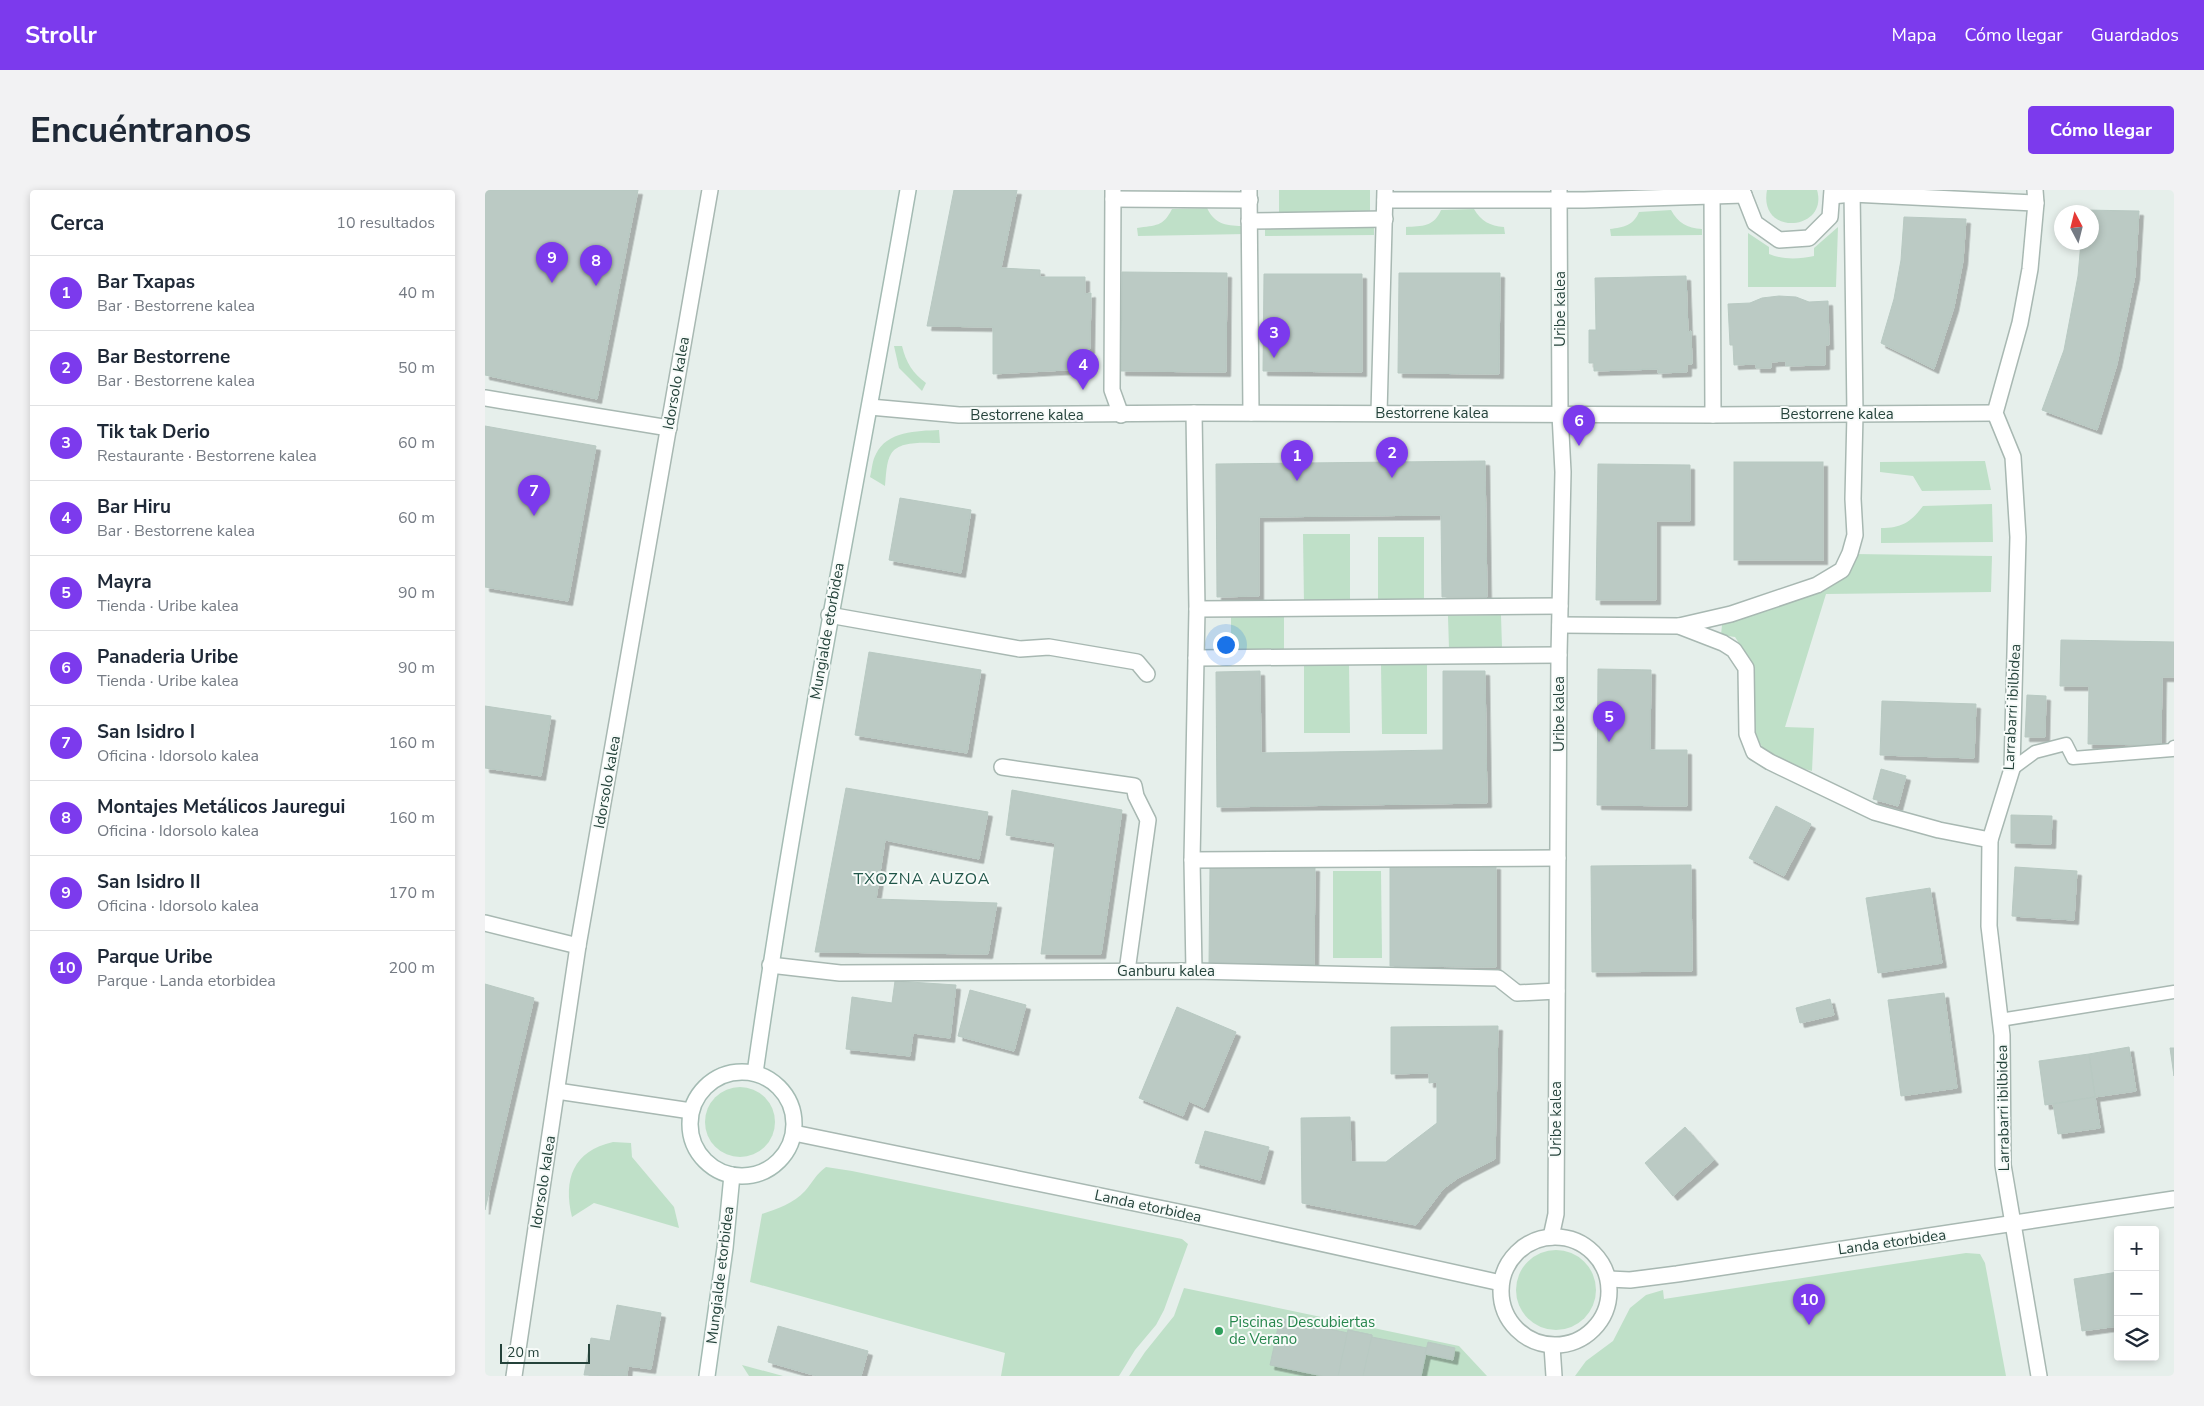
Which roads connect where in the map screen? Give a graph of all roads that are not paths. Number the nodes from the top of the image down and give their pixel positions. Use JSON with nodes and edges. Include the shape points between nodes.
{"nodes":[{"id":1,"x":710,"y":190,"type":"edge"},
{"id":2,"x":908,"y":190,"type":"edge"},
{"id":3,"x":1746,"y":192,"type":"edge"},
{"id":4,"x":1852,"y":192,"type":"edge"},
{"id":5,"x":1712,"y":193,"type":"edge"},
{"id":6,"x":1832,"y":193,"type":"edge"},
{"id":7,"x":1113,"y":194,"type":"edge"},
{"id":8,"x":1249,"y":195,"type":"edge"},
{"id":9,"x":1385,"y":195,"type":"edge"},
{"id":10,"x":1559,"y":195,"type":"edge"},
{"id":11,"x":2036,"y":196,"type":"edge"},
{"id":12,"x":1385,"y":219,"type":"junction"},
{"id":13,"x":1249,"y":221,"type":"junction"},
{"id":14,"x":485,"y":398,"type":"edge"},
{"id":15,"x":870,"y":407,"type":"junction"},
{"id":16,"x":1194,"y":413,"type":"junction"},
{"id":17,"x":1251,"y":413,"type":"junction"},
{"id":18,"x":1379,"y":413,"type":"junction"},
{"id":19,"x":1995,"y":413,"type":"junction"},
{"id":20,"x":1121,"y":414,"type":"junction"},
{"id":21,"x":1560,"y":414,"type":"junction"},
{"id":22,"x":1855,"y":414,"type":"junction"},
{"id":23,"x":1713,"y":415,"type":"junction"},
{"id":24,"x":669,"y":428,"type":"junction"},
{"id":25,"x":1560,"y":606,"type":"junction"},
{"id":26,"x":1197,"y":609,"type":"junction"},
{"id":27,"x":829,"y":615,"type":"junction"},
{"id":28,"x":1560,"y":625,"type":"junction"},
{"id":29,"x":1679,"y":626,"type":"junction"},
{"id":30,"x":1559,"y":655,"type":"junction"},
{"id":31,"x":1196,"y":658,"type":"junction"},
{"id":32,"x":1147,"y":674,"type":"dead end"},
{"id":33,"x":2174,"y":747,"type":"edge"},
{"id":34,"x":1003,"y":767,"type":"dead end"},
{"id":35,"x":2012,"y":769,"type":"junction"},
{"id":36,"x":1990,"y":840,"type":"junction"},
{"id":37,"x":1558,"y":858,"type":"junction"},
{"id":38,"x":1192,"y":860,"type":"junction"},
{"id":39,"x":485,"y":923,"type":"edge"},
{"id":40,"x":578,"y":946,"type":"junction"},
{"id":41,"x":770,"y":965,"type":"junction"},
{"id":42,"x":1127,"y":971,"type":"junction"},
{"id":43,"x":1194,"y":971,"type":"junction"},
{"id":44,"x":1557,"y":991,"type":"junction"},
{"id":45,"x":2174,"y":992,"type":"edge"},
{"id":46,"x":1999,"y":1020,"type":"junction"},
{"id":47,"x":755,"y":1073,"type":"junction"},
{"id":48,"x":557,"y":1090,"type":"junction"},
{"id":49,"x":691,"y":1111,"type":"junction"},
{"id":50,"x":794,"y":1133,"type":"junction"},
{"id":51,"x":732,"y":1175,"type":"junction"},
{"id":52,"x":2174,"y":1199,"type":"edge"},
{"id":53,"x":2013,"y":1224,"type":"junction"},
{"id":54,"x":1551,"y":1237,"type":"junction"},
{"id":55,"x":1609,"y":1278,"type":"junction"},
{"id":56,"x":1501,"y":1283,"type":"junction"},
{"id":57,"x":1552,"y":1346,"type":"junction"},
{"id":58,"x":514,"y":1376,"type":"edge"},
{"id":59,"x":707,"y":1376,"type":"edge"},
{"id":60,"x":1554,"y":1376,"type":"edge"},
{"id":61,"x":2039,"y":1376,"type":"edge"}],
"edges":[{"from":1,"to":24,"type":"street","name":"Idorsolo kalea"},
{"from":2,"to":15,"type":"street","name":"Mungialde etorbidea"},
{"from":3,"to":5,"type":"street"},
{"from":3,"to":6,"type":"street","via":[[1755,223],[1779,240],[1809,238],[1830,217]]},
{"from":4,"to":6,"type":"street"},
{"from":4,"to":11,"type":"street"},
{"from":4,"to":22,"type":"street"},
{"from":5,"to":10,"type":"street"},
{"from":5,"to":23,"type":"street"},
{"from":7,"to":8,"type":"street"},
{"from":7,"to":20,"type":"street","via":[[1113,390]]},
{"from":8,"to":13,"type":"street"},
{"from":9,"to":10,"type":"street"},
{"from":9,"to":12,"type":"street"},
{"from":10,"to":21,"type":"street","name":"Uribe kalea"},
{"from":11,"to":19,"type":"street","via":[[2030,268],[2020,323]]},
{"from":12,"to":13,"type":"street"},
{"from":12,"to":18,"type":"street"},
{"from":13,"to":17,"type":"street"},
{"from":14,"to":24,"type":"street"},
{"from":15,"to":20,"type":"street","name":"Bestorrene kalea","via":[[959,415]]},
{"from":15,"to":27,"type":"street","name":"Mungialde etorbidea"},
{"from":16,"to":17,"type":"street","name":"Bestorrene kalea"},
{"from":16,"to":20,"type":"street","name":"Bestorrene kalea"},
{"from":16,"to":26,"type":"street"},
{"from":17,"to":18,"type":"street","name":"Bestorrene kalea"},
{"from":18,"to":21,"type":"street","name":"Bestorrene kalea"},
{"from":19,"to":22,"type":"street","name":"Bestorrene kalea"},
{"from":19,"to":35,"type":"street","name":"Larrabarri ibilbidea","via":[[2013,457],[2017,492]]},
{"from":21,"to":23,"type":"street","name":"Bestorrene kalea"},
{"from":21,"to":25,"type":"street","name":"Uribe kalea","via":[[1563,472]]},
{"from":22,"to":23,"type":"street","name":"Bestorrene kalea"},
{"from":22,"to":29,"type":"street","via":[[1855,535],[1851,553],[1842,570],[1817,585],[1731,614]]},
{"from":24,"to":40,"type":"street","name":"Idorsolo kalea"},
{"from":25,"to":26,"type":"street"},
{"from":25,"to":28,"type":"street","name":"Uribe kalea"},
{"from":26,"to":31,"type":"street"},
{"from":27,"to":32,"type":"street","via":[[1020,649],[1049,647],[1137,662]]},
{"from":27,"to":41,"type":"street","name":"Mungialde etorbidea"},
{"from":28,"to":29,"type":"street"},
{"from":28,"to":30,"type":"street","name":"Uribe kalea"},
{"from":29,"to":36,"type":"street","via":[[1723,643],[1734,650],[1746,668],[1747,734],[1754,752],[1874,812]]},
{"from":30,"to":31,"type":"street"},
{"from":30,"to":37,"type":"street","name":"Uribe kalea"},
{"from":31,"to":38,"type":"street"},
{"from":33,"to":35,"type":"lane","via":[[2172,750],[2073,758],[2066,744],[2035,752]]},
{"from":34,"to":42,"type":"street","via":[[1134,786],[1148,820]]},
{"from":35,"to":36,"type":"street","name":"Larrabarri ibilbidea"},
{"from":36,"to":46,"type":"street","name":"Larrabarri ibilbidea","via":[[1989,926]]},
{"from":37,"to":38,"type":"street"},
{"from":37,"to":44,"type":"street","name":"Uribe kalea"},
{"from":38,"to":43,"type":"street"},
{"from":39,"to":40,"type":"street"},
{"from":40,"to":48,"type":"street","name":"Idorsolo kalea"},
{"from":41,"to":42,"type":"street","name":"Ganburu kalea","via":[[840,973]]},
{"from":41,"to":47,"type":"street","name":"Mungialde etorbidea"},
{"from":42,"to":43,"type":"street","name":"Ganburu kalea"},
{"from":43,"to":44,"type":"street","name":"Ganburu kalea","via":[[1498,978],[1517,993]]},
{"from":44,"to":54,"type":"street","name":"Uribe kalea","via":[[1556,1214]]},
{"from":45,"to":46,"type":"lane"},
{"from":46,"to":53,"type":"street","name":"Larrabarri ibilbidea","via":[[2002,1035],[2003,1165]]},
{"from":47,"to":49,"type":"street","via":[[723,1075],[708,1084]]},
{"from":47,"to":50,"type":"street","via":[[769,1079],[786,1095],[795,1117]]},
{"from":48,"to":49,"type":"street"},
{"from":48,"to":58,"type":"street","name":"Idorsolo kalea"},
{"from":49,"to":51,"type":"street","via":[[690,1128],[694,1144],[716,1169]]},
{"from":50,"to":51,"type":"street","via":[[779,1161],[765,1171],[749,1176]]},
{"from":50,"to":56,"type":"street","name":"Landa etorbidea","via":[[1198,1216]]},
{"from":51,"to":59,"type":"street","name":"Mungialde etorbidea"},
{"from":52,"to":53,"type":"street","name":"Landa etorbidea"},
{"from":53,"to":55,"type":"street","name":"Landa etorbidea","via":[[1677,1274],[1630,1280]]},
{"from":53,"to":61,"type":"street","name":"Larrabarri ibilbidea"},
{"from":54,"to":55,"type":"street","via":[[1581,1243],[1603,1264]]},
{"from":54,"to":56,"type":"street","via":[[1533,1241],[1518,1251],[1507,1266]]},
{"from":55,"to":57,"type":"street","via":[[1610,1296],[1606,1312],[1597,1326],[1585,1338]]},
{"from":56,"to":57,"type":"street","via":[[1501,1298],[1513,1326],[1537,1343]]},
{"from":57,"to":60,"type":"street"}]}
